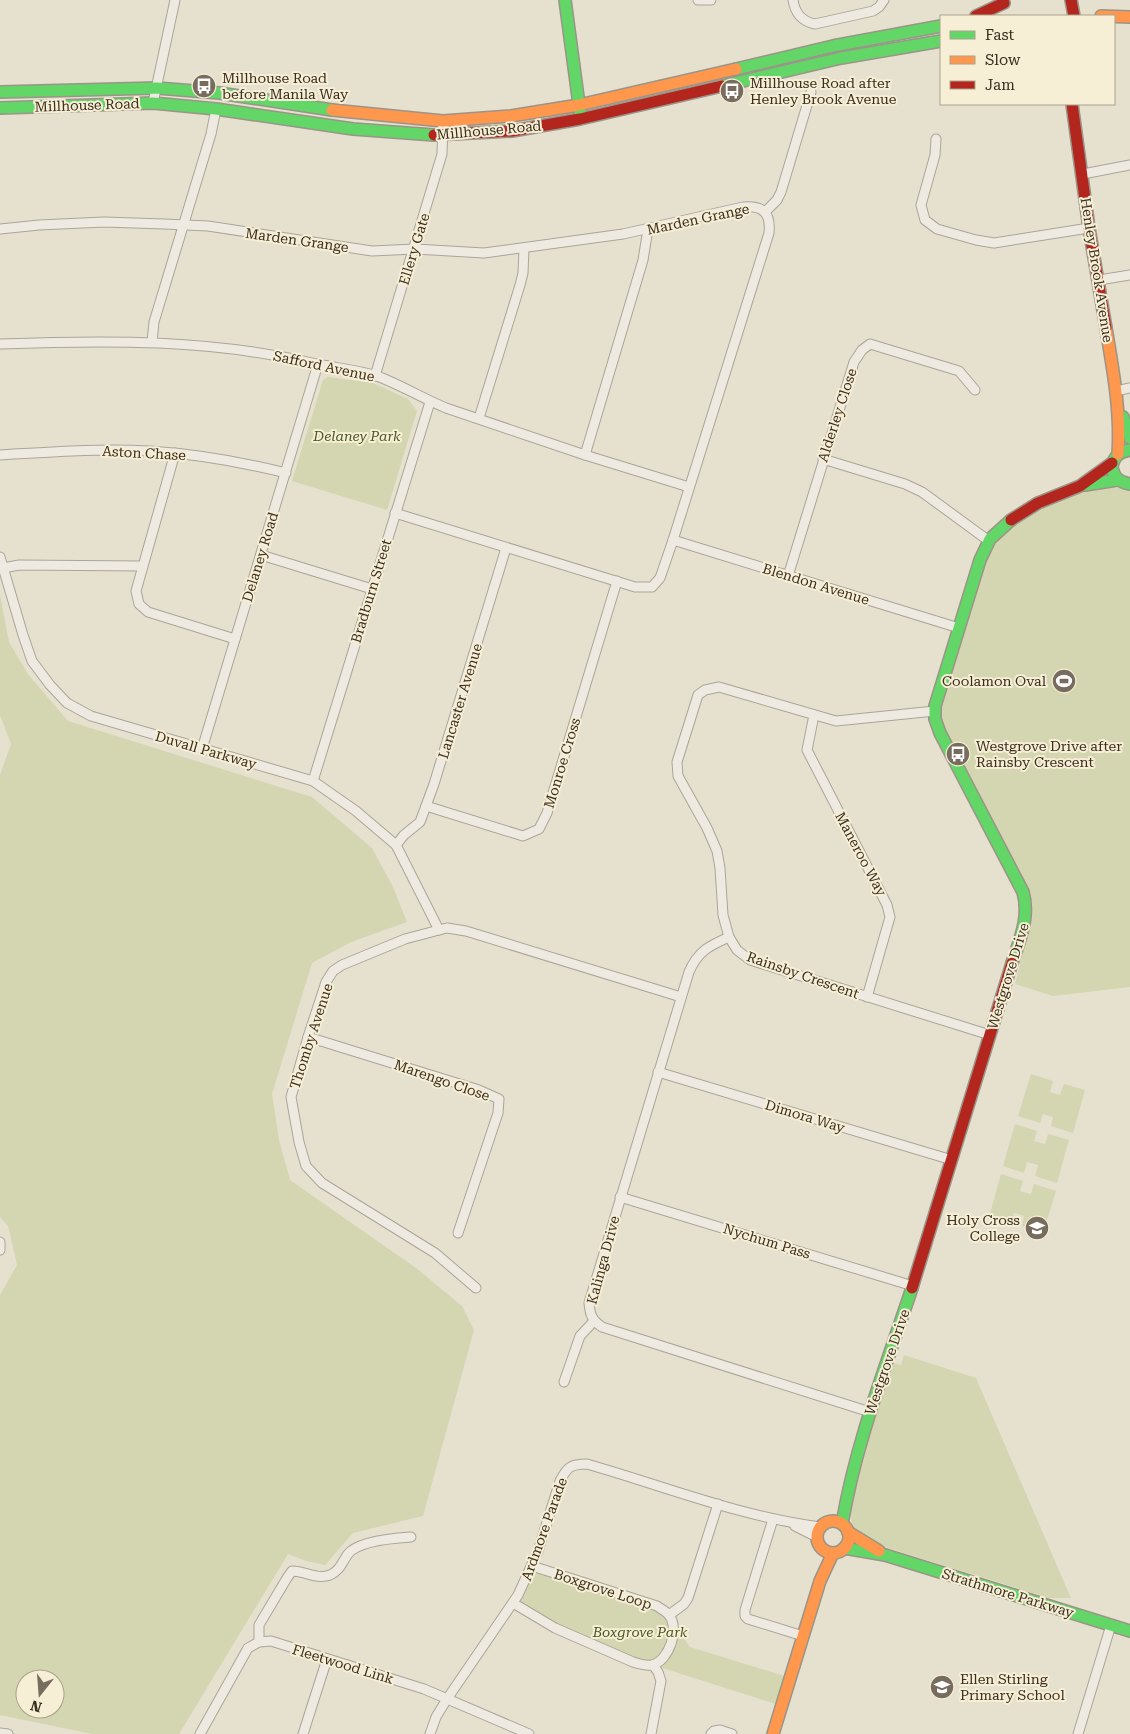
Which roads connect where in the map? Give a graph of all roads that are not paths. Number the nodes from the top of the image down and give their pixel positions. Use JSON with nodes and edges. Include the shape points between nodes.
{"nodes":[{"id":1,"x":174,"y":0,"type":"edge"},
{"id":2,"x":565,"y":0,"type":"edge"},
{"id":3,"x":698,"y":0,"type":"edge"},
{"id":4,"x":711,"y":0,"type":"edge"},
{"id":5,"x":792,"y":0,"type":"edge"},
{"id":6,"x":884,"y":0,"type":"edge"},
{"id":7,"x":1071,"y":0,"type":"edge"},
{"id":8,"x":1005,"y":2,"type":"edge"},
{"id":9,"x":978,"y":15,"type":"edge"},
{"id":10,"x":1002,"y":15,"type":"edge"},
{"id":11,"x":1074,"y":15,"type":"edge"},
{"id":12,"x":1115,"y":16,"type":"edge"},
{"id":13,"x":1130,"y":17,"type":"edge"},
{"id":14,"x":940,"y":26,"type":"edge"},
{"id":15,"x":940,"y":41,"type":"edge"},
{"id":16,"x":156,"y":88,"type":"junction"},
{"id":17,"x":0,"y":92,"type":"edge"},
{"id":18,"x":811,"y":92,"type":"dead end"},
{"id":19,"x":153,"y":103,"type":"junction"},
{"id":20,"x":579,"y":105,"type":"junction"},
{"id":21,"x":1064,"y":105,"type":"edge"},
{"id":22,"x":1072,"y":105,"type":"edge"},
{"id":23,"x":0,"y":108,"type":"edge"},
{"id":24,"x":216,"y":109,"type":"junction"},
{"id":25,"x":580,"y":119,"type":"junction"},
{"id":26,"x":443,"y":120,"type":"junction"},
{"id":27,"x":1077,"y":135,"type":"junction"},
{"id":28,"x":443,"y":136,"type":"junction"},
{"id":29,"x":936,"y":139,"type":"dead end"},
{"id":30,"x":1130,"y":165,"type":"edge"},
{"id":31,"x":1083,"y":174,"type":"junction"},
{"id":32,"x":766,"y":212,"type":"junction"},
{"id":33,"x":184,"y":225,"type":"junction"},
{"id":34,"x":1089,"y":228,"type":"junction"},
{"id":35,"x":0,"y":229,"type":"edge"},
{"id":36,"x":648,"y":229,"type":"junction"},
{"id":37,"x":524,"y":248,"type":"junction"},
{"id":38,"x":415,"y":249,"type":"junction"},
{"id":39,"x":1130,"y":275,"type":"edge"},
{"id":40,"x":1099,"y":280,"type":"junction"},
{"id":41,"x":152,"y":342,"type":"junction"},
{"id":42,"x":0,"y":344,"type":"edge"},
{"id":43,"x":318,"y":364,"type":"junction"},
{"id":44,"x":375,"y":376,"type":"junction"},
{"id":45,"x":1130,"y":388,"type":"edge"},
{"id":46,"x":975,"y":390,"type":"dead end"},
{"id":47,"x":1116,"y":391,"type":"junction"},
{"id":48,"x":430,"y":402,"type":"junction"},
{"id":49,"x":1118,"y":406,"type":"junction"},
{"id":50,"x":479,"y":418,"type":"junction"},
{"id":51,"x":1130,"y":438,"type":"edge"},
{"id":52,"x":1130,"y":450,"type":"edge"},
{"id":53,"x":175,"y":453,"type":"junction"},
{"id":54,"x":0,"y":455,"type":"edge"},
{"id":55,"x":585,"y":455,"type":"junction"},
{"id":56,"x":1115,"y":458,"type":"junction"},
{"id":57,"x":823,"y":459,"type":"junction"},
{"id":58,"x":286,"y":473,"type":"junction"},
{"id":59,"x":1117,"y":480,"type":"junction"},
{"id":60,"x":1130,"y":484,"type":"edge"},
{"id":61,"x":1080,"y":486,"type":"junction"},
{"id":62,"x":689,"y":487,"type":"junction"},
{"id":63,"x":395,"y":513,"type":"junction"},
{"id":64,"x":673,"y":540,"type":"junction"},
{"id":65,"x":989,"y":542,"type":"junction"},
{"id":66,"x":506,"y":548,"type":"junction"},
{"id":67,"x":261,"y":555,"type":"junction"},
{"id":68,"x":0,"y":557,"type":"edge"},
{"id":69,"x":142,"y":566,"type":"junction"},
{"id":70,"x":3,"y":568,"type":"junction"},
{"id":71,"x":788,"y":576,"type":"junction"},
{"id":72,"x":617,"y":581,"type":"junction"},
{"id":73,"x":372,"y":589,"type":"junction"},
{"id":74,"x":958,"y":628,"type":"junction"},
{"id":75,"x":236,"y":639,"type":"junction"},
{"id":76,"x":935,"y":711,"type":"junction"},
{"id":77,"x":814,"y":715,"type":"junction"},
{"id":78,"x":202,"y":750,"type":"junction"},
{"id":79,"x":313,"y":781,"type":"junction"},
{"id":80,"x":426,"y":806,"type":"junction"},
{"id":81,"x":396,"y":845,"type":"junction"},
{"id":82,"x":438,"y":930,"type":"junction"},
{"id":83,"x":729,"y":938,"type":"junction"},
{"id":84,"x":867,"y":996,"type":"junction"},
{"id":85,"x":681,"y":997,"type":"junction"},
{"id":86,"x":990,"y":1035,"type":"junction"},
{"id":87,"x":308,"y":1037,"type":"junction"},
{"id":88,"x":658,"y":1072,"type":"junction"},
{"id":89,"x":952,"y":1160,"type":"junction"},
{"id":90,"x":620,"y":1197,"type":"junction"},
{"id":91,"x":458,"y":1234,"type":"dead end"},
{"id":92,"x":0,"y":1242,"type":"edge"},
{"id":93,"x":0,"y":1250,"type":"edge"},
{"id":94,"x":913,"y":1286,"type":"junction"},
{"id":95,"x":476,"y":1288,"type":"dead end"},
{"id":96,"x":594,"y":1321,"type":"junction"},
{"id":97,"x":564,"y":1382,"type":"dead end"},
{"id":98,"x":870,"y":1412,"type":"junction"},
{"id":99,"x":718,"y":1504,"type":"junction"},
{"id":100,"x":773,"y":1519,"type":"junction"},
{"id":101,"x":840,"y":1526,"type":"junction"},
{"id":102,"x":819,"y":1532,"type":"junction"},
{"id":103,"x":411,"y":1537,"type":"dead end"},
{"id":104,"x":822,"y":1548,"type":"junction"},
{"id":105,"x":844,"y":1548,"type":"junction"},
{"id":106,"x":833,"y":1553,"type":"junction"},
{"id":107,"x":885,"y":1555,"type":"junction"},
{"id":108,"x":532,"y":1566,"type":"junction"},
{"id":109,"x":820,"y":1582,"type":"junction"},
{"id":110,"x":513,"y":1603,"type":"junction"},
{"id":111,"x":669,"y":1614,"type":"junction"},
{"id":112,"x":1112,"y":1625,"type":"junction"},
{"id":113,"x":1130,"y":1630,"type":"edge"},
{"id":114,"x":803,"y":1636,"type":"junction"},
{"id":115,"x":258,"y":1642,"type":"junction"},
{"id":116,"x":327,"y":1659,"type":"junction"},
{"id":117,"x":652,"y":1665,"type":"junction"},
{"id":118,"x":447,"y":1700,"type":"junction"},
{"id":119,"x":0,"y":1733,"type":"edge"},
{"id":120,"x":8,"y":1734,"type":"edge"},
{"id":121,"x":200,"y":1734,"type":"edge"},
{"id":122,"x":303,"y":1734,"type":"edge"},
{"id":123,"x":430,"y":1734,"type":"edge"},
{"id":124,"x":529,"y":1734,"type":"edge"},
{"id":125,"x":651,"y":1734,"type":"edge"},
{"id":126,"x":711,"y":1734,"type":"edge"},
{"id":127,"x":732,"y":1734,"type":"edge"},
{"id":128,"x":773,"y":1734,"type":"edge"},
{"id":129,"x":1078,"y":1734,"type":"edge"}],
"edges":[{"from":1,"to":16,"type":"street"},
{"from":2,"to":20,"type":"street"},
{"from":3,"to":4,"type":"street"},
{"from":5,"to":6,"type":"street","via":[[797,14],[815,24],[872,11]]},
{"from":7,"to":11,"type":"street"},
{"from":8,"to":9,"type":"street"},
{"from":8,"to":10,"type":"street"},
{"from":12,"to":13,"type":"street"},
{"from":14,"to":20,"type":"street","name":"Millhouse Road","via":[[833,46]]},
{"from":15,"to":25,"type":"street","name":"Millhouse Road","via":[[841,58]]},
{"from":16,"to":17,"type":"street","name":"Millhouse Road"},
{"from":16,"to":19,"type":"street"},
{"from":16,"to":26,"type":"street","name":"Millhouse Road","via":[[218,93],[352,113]]},
{"from":18,"to":32,"type":"street","via":[[781,192]]},
{"from":19,"to":23,"type":"street","name":"Millhouse Road"},
{"from":19,"to":24,"type":"street","name":"Millhouse Road"},
{"from":20,"to":25,"type":"street"},
{"from":20,"to":26,"type":"street","name":"Millhouse Road","via":[[511,116]]},
{"from":21,"to":27,"type":"street","name":"Henley Brook Avenue"},
{"from":22,"to":27,"type":"street","name":"Henley Brook Avenue"},
{"from":24,"to":28,"type":"street","name":"Millhouse Road","via":[[353,129]]},
{"from":24,"to":33,"type":"street"},
{"from":25,"to":28,"type":"street","name":"Millhouse Road","via":[[512,130]]},
{"from":26,"to":28,"type":"street","name":"Ellery Gate"},
{"from":27,"to":31,"type":"street","name":"Henley Brook Avenue"},
{"from":28,"to":38,"type":"street","name":"Ellery Gate","via":[[442,154]]},
{"from":29,"to":34,"type":"street","via":[[935,155],[921,205],[925,220],[937,229],[994,243]]},
{"from":30,"to":31,"type":"street"},
{"from":31,"to":34,"type":"street","name":"Henley Brook Avenue"},
{"from":32,"to":36,"type":"street","name":"Marden Grange","via":[[752,206],[743,207]]},
{"from":32,"to":62,"type":"street","name":"Marden Grange","via":[[769,233]]},
{"from":33,"to":35,"type":"street","name":"Marden Grange","via":[[104,222]]},
{"from":33,"to":38,"type":"street","name":"Marden Grange","via":[[372,251]]},
{"from":33,"to":41,"type":"street","via":[[154,322]]},
{"from":34,"to":40,"type":"street","name":"Henley Brook Avenue"},
{"from":36,"to":37,"type":"street","name":"Marden Grange"},
{"from":36,"to":55,"type":"street","via":[[643,260]]},
{"from":37,"to":38,"type":"street","name":"Marden Grange","via":[[484,253]]},
{"from":37,"to":50,"type":"street","via":[[520,285]]},
{"from":38,"to":44,"type":"street","name":"Ellery Gate"},
{"from":39,"to":40,"type":"street"},
{"from":40,"to":47,"type":"street","name":"Henley Brook Avenue"},
{"from":41,"to":42,"type":"street","name":"Safford Avenue"},
{"from":41,"to":43,"type":"street","name":"Safford Avenue","via":[[231,348]]},
{"from":43,"to":44,"type":"street","name":"Safford Avenue"},
{"from":43,"to":58,"type":"street","name":"Delaney Road"},
{"from":44,"to":48,"type":"street","name":"Safford Avenue"},
{"from":45,"to":47,"type":"street"},
{"from":46,"to":57,"type":"street","name":"Alderley Close","via":[[959,371],[870,344],[854,362]]},
{"from":47,"to":49,"type":"street","name":"Henley Brook Avenue"},
{"from":48,"to":50,"type":"street","name":"Safford Avenue"},
{"from":48,"to":63,"type":"street","name":"Bradburn Street"},
{"from":49,"to":51,"type":"street","name":"Henley Brook Avenue"},
{"from":49,"to":56,"type":"street","name":"Henley Brook Avenue","via":[[1120,429]]},
{"from":50,"to":55,"type":"street","name":"Safford Avenue"},
{"from":52,"to":56,"type":"street","name":"Westgrove Drive"},
{"from":53,"to":54,"type":"street","name":"Aston Chase","via":[[95,450]]},
{"from":53,"to":58,"type":"street","name":"Aston Chase"},
{"from":53,"to":69,"type":"street"},
{"from":55,"to":62,"type":"street","name":"Safford Avenue"},
{"from":56,"to":59,"type":"street","via":[[1112,469]]},
{"from":56,"to":61,"type":"street","name":"Westgrove Drive"},
{"from":57,"to":65,"type":"street","via":[[922,492]]},
{"from":57,"to":71,"type":"street","name":"Alderley Close"},
{"from":58,"to":67,"type":"street","name":"Delaney Road"},
{"from":59,"to":60,"type":"street"},
{"from":59,"to":61,"type":"street","name":"Westgrove Drive"},
{"from":61,"to":65,"type":"street","name":"Westgrove Drive","via":[[1038,503],[1013,518]]},
{"from":62,"to":64,"type":"street","name":"Marden Grange"},
{"from":63,"to":66,"type":"street","name":"Marden Grange"},
{"from":63,"to":73,"type":"street","name":"Bradburn Street"},
{"from":64,"to":71,"type":"street","name":"Blendon Avenue"},
{"from":64,"to":72,"type":"street","name":"Marden Grange","via":[[660,578],[652,587],[635,587]]},
{"from":65,"to":74,"type":"street","name":"Westgrove Drive"},
{"from":66,"to":72,"type":"street","name":"Marden Grange"},
{"from":66,"to":80,"type":"street","name":"Lancaster Avenue"},
{"from":67,"to":73,"type":"street"},
{"from":67,"to":75,"type":"street","name":"Delaney Road"},
{"from":68,"to":70,"type":"street","name":"Duvall Parkway"},
{"from":69,"to":70,"type":"street","via":[[19,564]]},
{"from":69,"to":75,"type":"street","via":[[136,591],[139,604],[148,612]]},
{"from":70,"to":78,"type":"street","name":"Duvall Parkway","via":[[32,661],[67,703],[91,716]]},
{"from":71,"to":74,"type":"street","name":"Blendon Avenue"},
{"from":72,"to":80,"type":"street","name":"Monroe Cross","via":[[540,829],[523,836]]},
{"from":73,"to":79,"type":"street","name":"Bradburn Street"},
{"from":74,"to":76,"type":"street","name":"Westgrove Drive"},
{"from":75,"to":78,"type":"street","name":"Delaney Road"},
{"from":76,"to":77,"type":"street","name":"Rainsby Crescent","via":[[836,721]]},
{"from":76,"to":86,"type":"street","name":"Westgrove Drive","via":[[940,733],[1026,903],[1026,918]]},
{"from":77,"to":83,"type":"street","name":"Rainsby Crescent","via":[[719,687],[698,695],[677,762],[678,776],[707,828],[716,852],[722,915]]},
{"from":77,"to":84,"type":"street","name":"Maneroo Way","via":[[806,750],[887,905],[890,917]]},
{"from":78,"to":79,"type":"street","name":"Duvall Parkway"},
{"from":79,"to":81,"type":"street","name":"Duvall Parkway"},
{"from":80,"to":81,"type":"street","name":"Lancaster Avenue","via":[[420,822]]},
{"from":81,"to":82,"type":"street","name":"Duvall Parkway"},
{"from":82,"to":85,"type":"street","name":"Thomby Avenue","via":[[466,931]]},
{"from":82,"to":87,"type":"street","name":"Thomby Avenue","via":[[405,939],[333,971],[326,982]]},
{"from":83,"to":84,"type":"street","name":"Rainsby Crescent","via":[[750,960]]},
{"from":83,"to":85,"type":"street","name":"Kalinga Drive","via":[[706,948],[694,960]]},
{"from":84,"to":86,"type":"street","name":"Rainsby Crescent"},
{"from":85,"to":88,"type":"street","name":"Kalinga Drive"},
{"from":86,"to":89,"type":"street","name":"Westgrove Drive"},
{"from":87,"to":91,"type":"street","name":"Marengo Close","via":[[499,1099],[498,1113]]},
{"from":87,"to":95,"type":"street","name":"Thomby Avenue","via":[[291,1097],[306,1166],[322,1183],[435,1253]]},
{"from":88,"to":89,"type":"street","name":"Dimora Way"},
{"from":88,"to":90,"type":"street","name":"Kalinga Drive"},
{"from":89,"to":94,"type":"street","name":"Westgrove Drive"},
{"from":90,"to":94,"type":"street","name":"Nychum Pass"},
{"from":90,"to":96,"type":"street","name":"Kalinga Drive","via":[[589,1303]]},
{"from":92,"to":93,"type":"street"},
{"from":94,"to":98,"type":"street","name":"Westgrove Drive"},
{"from":96,"to":97,"type":"street","via":[[580,1336]]},
{"from":96,"to":98,"type":"street","name":"Kalinga Drive","via":[[602,1327]]},
{"from":98,"to":101,"type":"street","name":"Westgrove Drive"},
{"from":99,"to":100,"type":"street","name":"Ardmore Parade"},
{"from":99,"to":108,"type":"street","name":"Ardmore Parade","via":[[587,1464],[575,1464],[566,1470],[560,1481]]},
{"from":99,"to":111,"type":"street","via":[[688,1598]]},
{"from":100,"to":102,"type":"street","name":"Ardmore Parade"},
{"from":100,"to":114,"type":"street","via":[[745,1616]]},
{"from":101,"to":102,"type":"street"},
{"from":101,"to":105,"type":"street","name":"Westgrove Drive","via":[[848,1541]]},
{"from":101,"to":107,"type":"street","name":"Strathmore Parkway"},
{"from":102,"to":104,"type":"street"},
{"from":103,"to":115,"type":"street","via":[[386,1538],[354,1549],[332,1574],[321,1577],[292,1571],[259,1625]]},
{"from":104,"to":106,"type":"street"},
{"from":104,"to":109,"type":"street"},
{"from":105,"to":106,"type":"street"},
{"from":105,"to":107,"type":"street","name":"Strathmore Parkway"},
{"from":106,"to":109,"type":"street"},
{"from":107,"to":112,"type":"street","name":"Strathmore Parkway"},
{"from":108,"to":110,"type":"street","name":"Ardmore Parade"},
{"from":108,"to":111,"type":"street","name":"Boxgrove Loop","via":[[657,1606]]},
{"from":109,"to":114,"type":"street"},
{"from":110,"to":117,"type":"street","via":[[560,1630],[633,1662]]},
{"from":110,"to":118,"type":"street","name":"Ardmore Parade"},
{"from":111,"to":117,"type":"street","name":"Boxgrove Loop","via":[[673,1635],[666,1654]]},
{"from":112,"to":113,"type":"street","name":"Strathmore Parkway"},
{"from":112,"to":129,"type":"street"},
{"from":114,"to":128,"type":"street"},
{"from":115,"to":116,"type":"street","name":"Fleetwood Link","via":[[271,1641]]},
{"from":115,"to":121,"type":"street","via":[[248,1648]]},
{"from":116,"to":118,"type":"street","name":"Fleetwood Link","via":[[424,1689]]},
{"from":116,"to":122,"type":"street"},
{"from":117,"to":125,"type":"street","via":[[661,1681]]},
{"from":118,"to":123,"type":"street","name":"Ardmore Parade"},
{"from":118,"to":124,"type":"street","name":"Fleetwood Link"},
{"from":119,"to":120,"type":"street"},
{"from":126,"to":127,"type":"street","via":[[720,1730]]}]}
